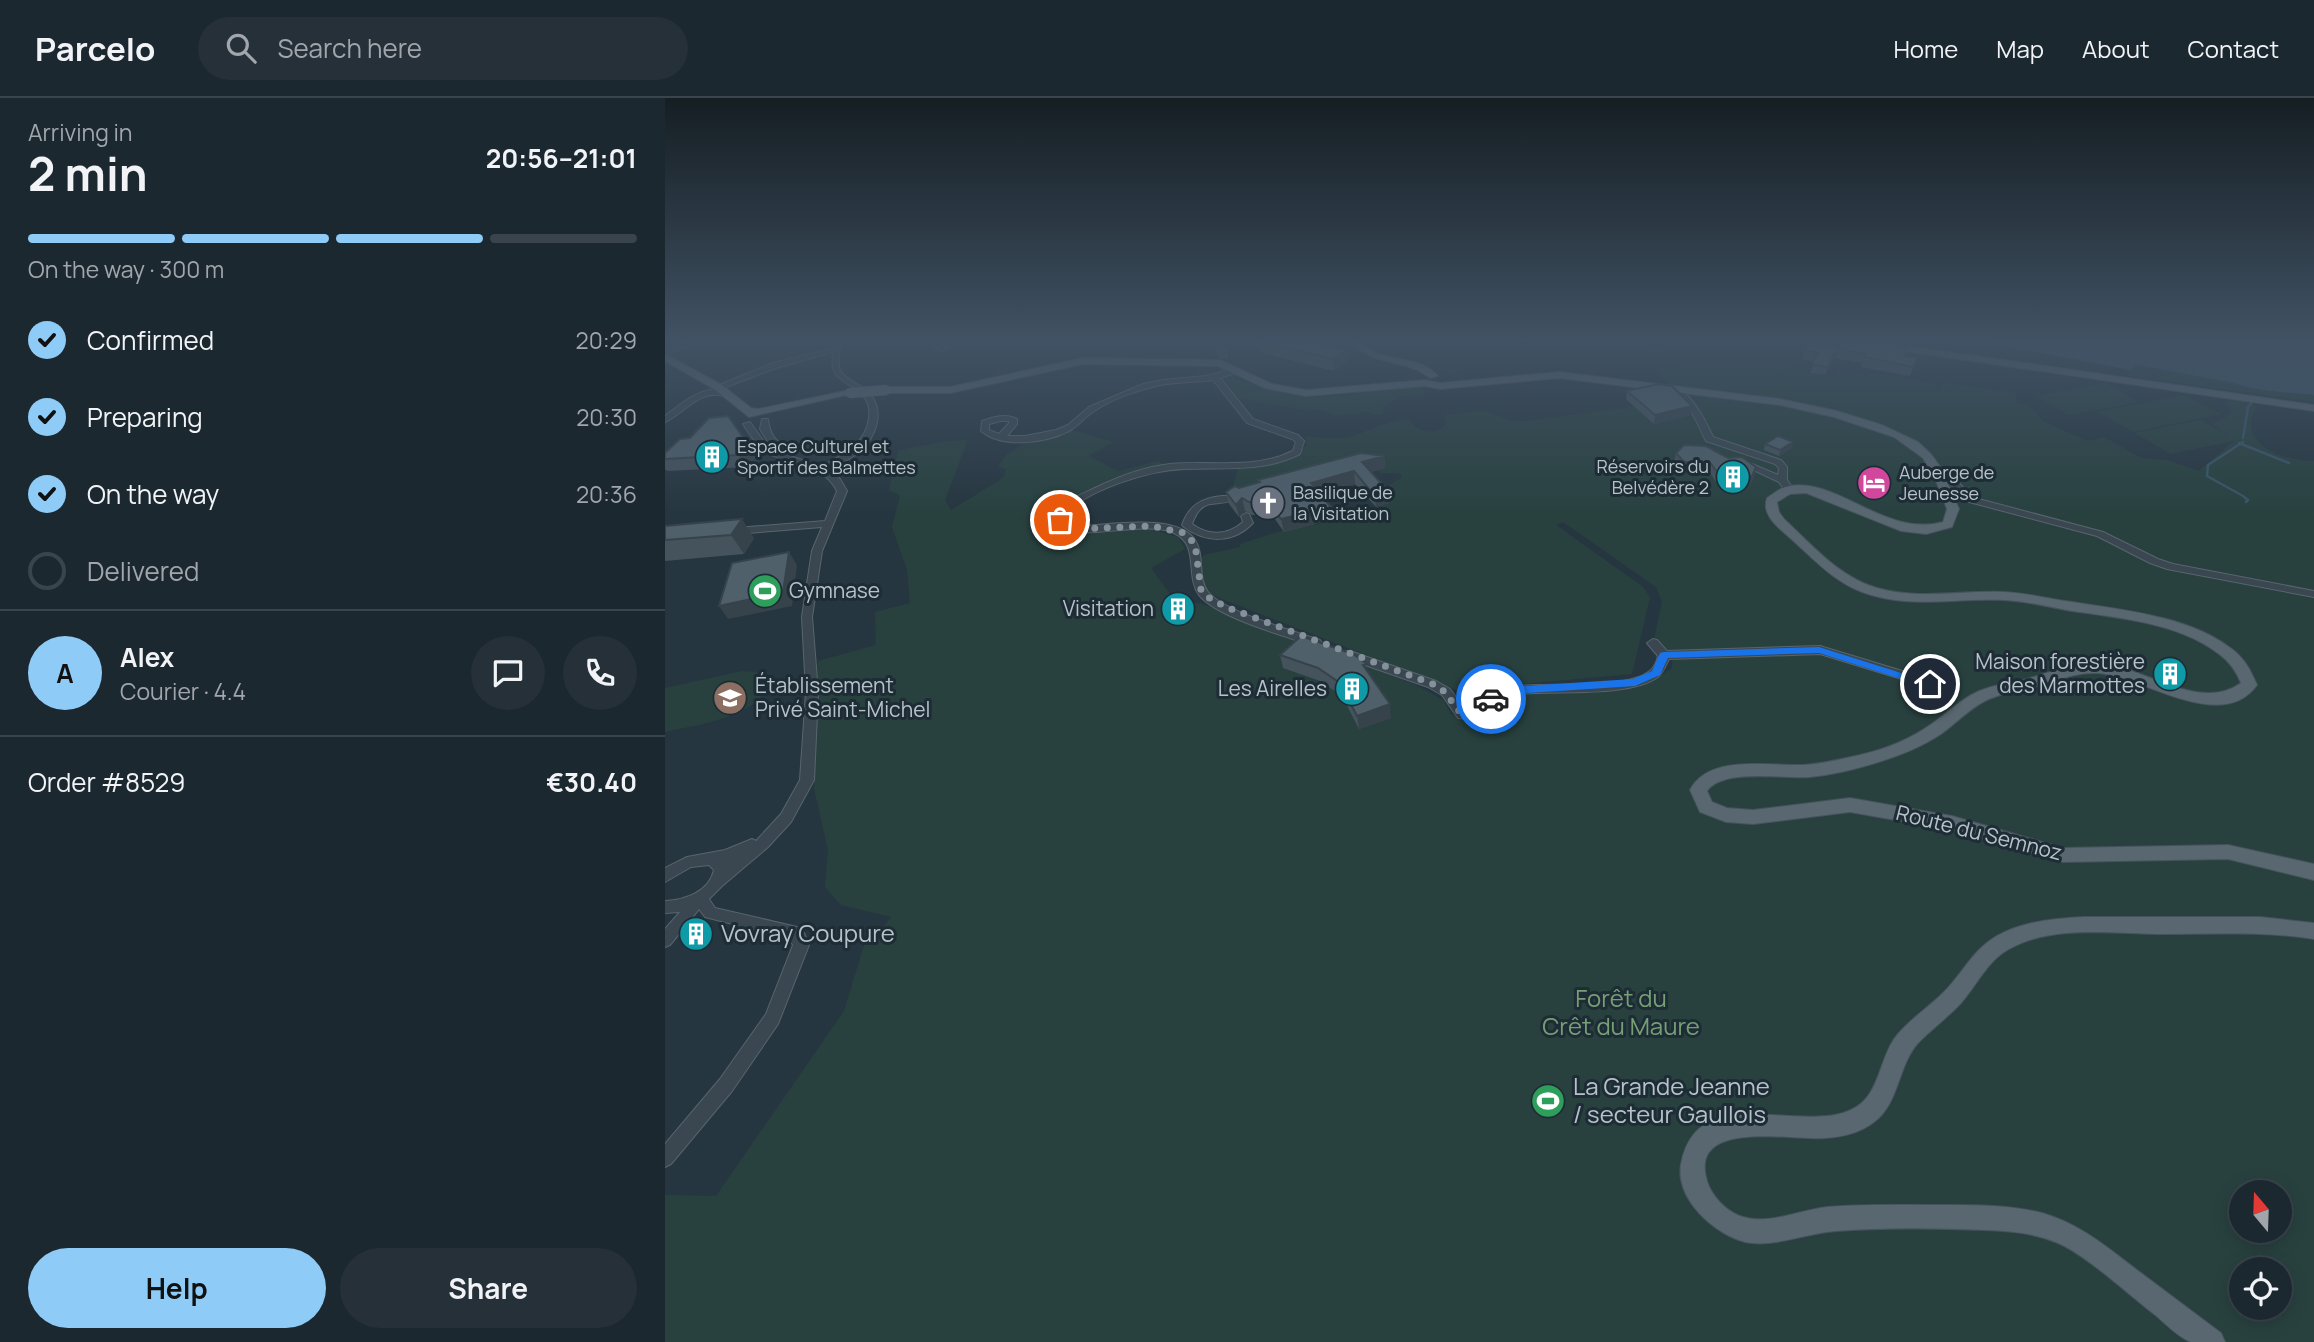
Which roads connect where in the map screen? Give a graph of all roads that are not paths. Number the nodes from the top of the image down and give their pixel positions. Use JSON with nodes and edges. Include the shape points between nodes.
{"nodes":[{"id":1,"x":697,"y":400,"type":"edge"},
{"id":2,"x":727,"y":400,"type":"edge"},
{"id":3,"x":734,"y":400,"type":"joint"},
{"id":4,"x":812,"y":400,"type":"edge"},
{"id":5,"x":814,"y":400,"type":"edge"},
{"id":6,"x":871,"y":400,"type":"edge"},
{"id":7,"x":1112,"y":400,"type":"edge"},
{"id":8,"x":1233,"y":400,"type":"edge"},
{"id":9,"x":1685,"y":400,"type":"edge"},
{"id":10,"x":1762,"y":400,"type":"edge"},
{"id":11,"x":2264,"y":400,"type":"edge"},
{"id":12,"x":796,"y":403,"type":"junction"},
{"id":13,"x":2314,"y":407,"type":"edge"},
{"id":14,"x":764,"y":415,"type":"junction"},
{"id":15,"x":665,"y":420,"type":"edge"},
{"id":16,"x":745,"y":421,"type":"junction"},
{"id":17,"x":1003,"y":437,"type":"dead end"},
{"id":18,"x":797,"y":460,"type":"junction"},
{"id":19,"x":1749,"y":466,"type":"edge"},
{"id":20,"x":822,"y":468,"type":"junction"},
{"id":21,"x":1936,"y":470,"type":"junction"},
{"id":22,"x":1786,"y":485,"type":"junction"},
{"id":23,"x":1230,"y":499,"type":"edge"},
{"id":24,"x":1246,"y":516,"type":"dead end"},
{"id":25,"x":829,"y":524,"type":"junction"},
{"id":26,"x":728,"y":531,"type":"edge"},
{"id":27,"x":2314,"y":594,"type":"edge"},
{"id":28,"x":1653,"y":643,"type":"dead end"},
{"id":29,"x":1323,"y":645,"type":"edge"},
{"id":30,"x":1336,"y":650,"type":"edge"},
{"id":31,"x":1664,"y":655,"type":"junction"},
{"id":32,"x":1930,"y":684,"type":"dead end"},
{"id":33,"x":773,"y":831,"type":"junction"},
{"id":34,"x":702,"y":859,"type":"junction"},
{"id":35,"x":665,"y":861,"type":"edge"},
{"id":36,"x":2314,"y":872,"type":"edge"},
{"id":37,"x":665,"y":876,"type":"edge"},
{"id":38,"x":718,"y":881,"type":"junction"},
{"id":39,"x":700,"y":898,"type":"junction"},
{"id":40,"x":665,"y":907,"type":"edge"},
{"id":41,"x":2314,"y":931,"type":"edge"},
{"id":42,"x":665,"y":940,"type":"edge"},
{"id":43,"x":665,"y":1158,"type":"edge"},
{"id":44,"x":2212,"y":1342,"type":"edge"}],
"edges":[{"from":1,"to":15,"type":"street"},
{"from":2,"to":16,"type":"main road"},
{"from":3,"to":12,"type":"main road","via":[[759,408]]},
{"from":3,"to":14,"type":"main road"},
{"from":4,"to":12,"type":"main road"},
{"from":5,"to":14,"type":"main road"},
{"from":6,"to":20,"type":"street","via":[[874,419],[867,436],[854,452]]},
{"from":7,"to":17,"type":"street","via":[[1049,436]]},
{"from":8,"to":29,"type":"street","via":[[1250,421],[1300,441],[1297,452],[1265,463],[1189,465],[1144,472],[1068,505],[1060,512],[1060,520],[1077,529],[1152,526],[1184,533],[1195,544],[1201,590],[1206,596]]},
{"from":9,"to":22,"type":"street","via":[[1696,411],[1709,439],[1778,462]]},
{"from":10,"to":21,"type":"main road","via":[[1796,405],[1901,437],[1924,453]]},
{"from":11,"to":13,"type":"main road"},
{"from":12,"to":14,"type":"main road"},
{"from":14,"to":16,"type":"main road"},
{"from":14,"to":18,"type":"street","via":[[764,429],[771,440]]},
{"from":16,"to":18,"type":"street","via":[[771,452]]},
{"from":18,"to":20,"type":"street"},
{"from":19,"to":22,"type":"street"},
{"from":20,"to":25,"type":"street","via":[[832,474],[842,491]]},
{"from":21,"to":22,"type":"main road","via":[[1953,509],[1948,524],[1935,529],[1897,527],[1828,496]]},
{"from":21,"to":27,"type":"street","via":[[1950,476],[1972,500],[2100,534],[2154,561]]},
{"from":22,"to":36,"type":"main road","name":"Route du Semnoz","via":[[1771,501],[1775,516],[1826,567],[1855,586],[1916,600],[2020,598],[2153,621],[2231,655],[2248,674],[2249,685],[2230,696],[2200,698],[2123,672],[2075,670],[1987,693],[1918,741],[1881,755],[1827,768],[1711,777],[1698,790],[1706,807],[1726,816],[1753,817],[1850,805],[1952,823],[2063,855],[2228,852]]},
{"from":23,"to":24,"type":"street","via":[[1196,506],[1187,525],[1197,533],[1218,537],[1241,530],[1248,523]]},
{"from":25,"to":26,"type":"street"},
{"from":25,"to":33,"type":"street","via":[[817,551],[807,617],[813,692],[807,780],[794,807]]},
{"from":28,"to":31,"type":"street"},
{"from":30,"to":31,"type":"street","via":[[1433,684],[1465,715],[1509,691],[1645,679],[1656,673]]},
{"from":31,"to":32,"type":"street","via":[[1819,650]]},
{"from":33,"to":34,"type":"street","via":[[738,852]]},
{"from":33,"to":38,"type":"street"},
{"from":34,"to":35,"type":"street"},
{"from":34,"to":37,"type":"street"},
{"from":34,"to":38,"type":"street","via":[[719,863]]},
{"from":38,"to":39,"type":"street"},
{"from":39,"to":40,"type":"street"},
{"from":39,"to":42,"type":"street"},
{"from":39,"to":43,"type":"street","via":[[710,913],[792,932],[801,944],[772,1018],[726,1086]]},
{"from":41,"to":44,"type":"main road","via":[[2257,925],[2071,927],[2022,934],[1993,948],[1958,991],[1906,1041],[1892,1064],[1883,1096],[1867,1115],[1849,1125],[1822,1129],[1727,1126],[1708,1134],[1697,1147],[1693,1164],[1697,1187],[1712,1211],[1737,1228],[1757,1231],[1870,1217],[2031,1223],[2076,1239]]}]}
